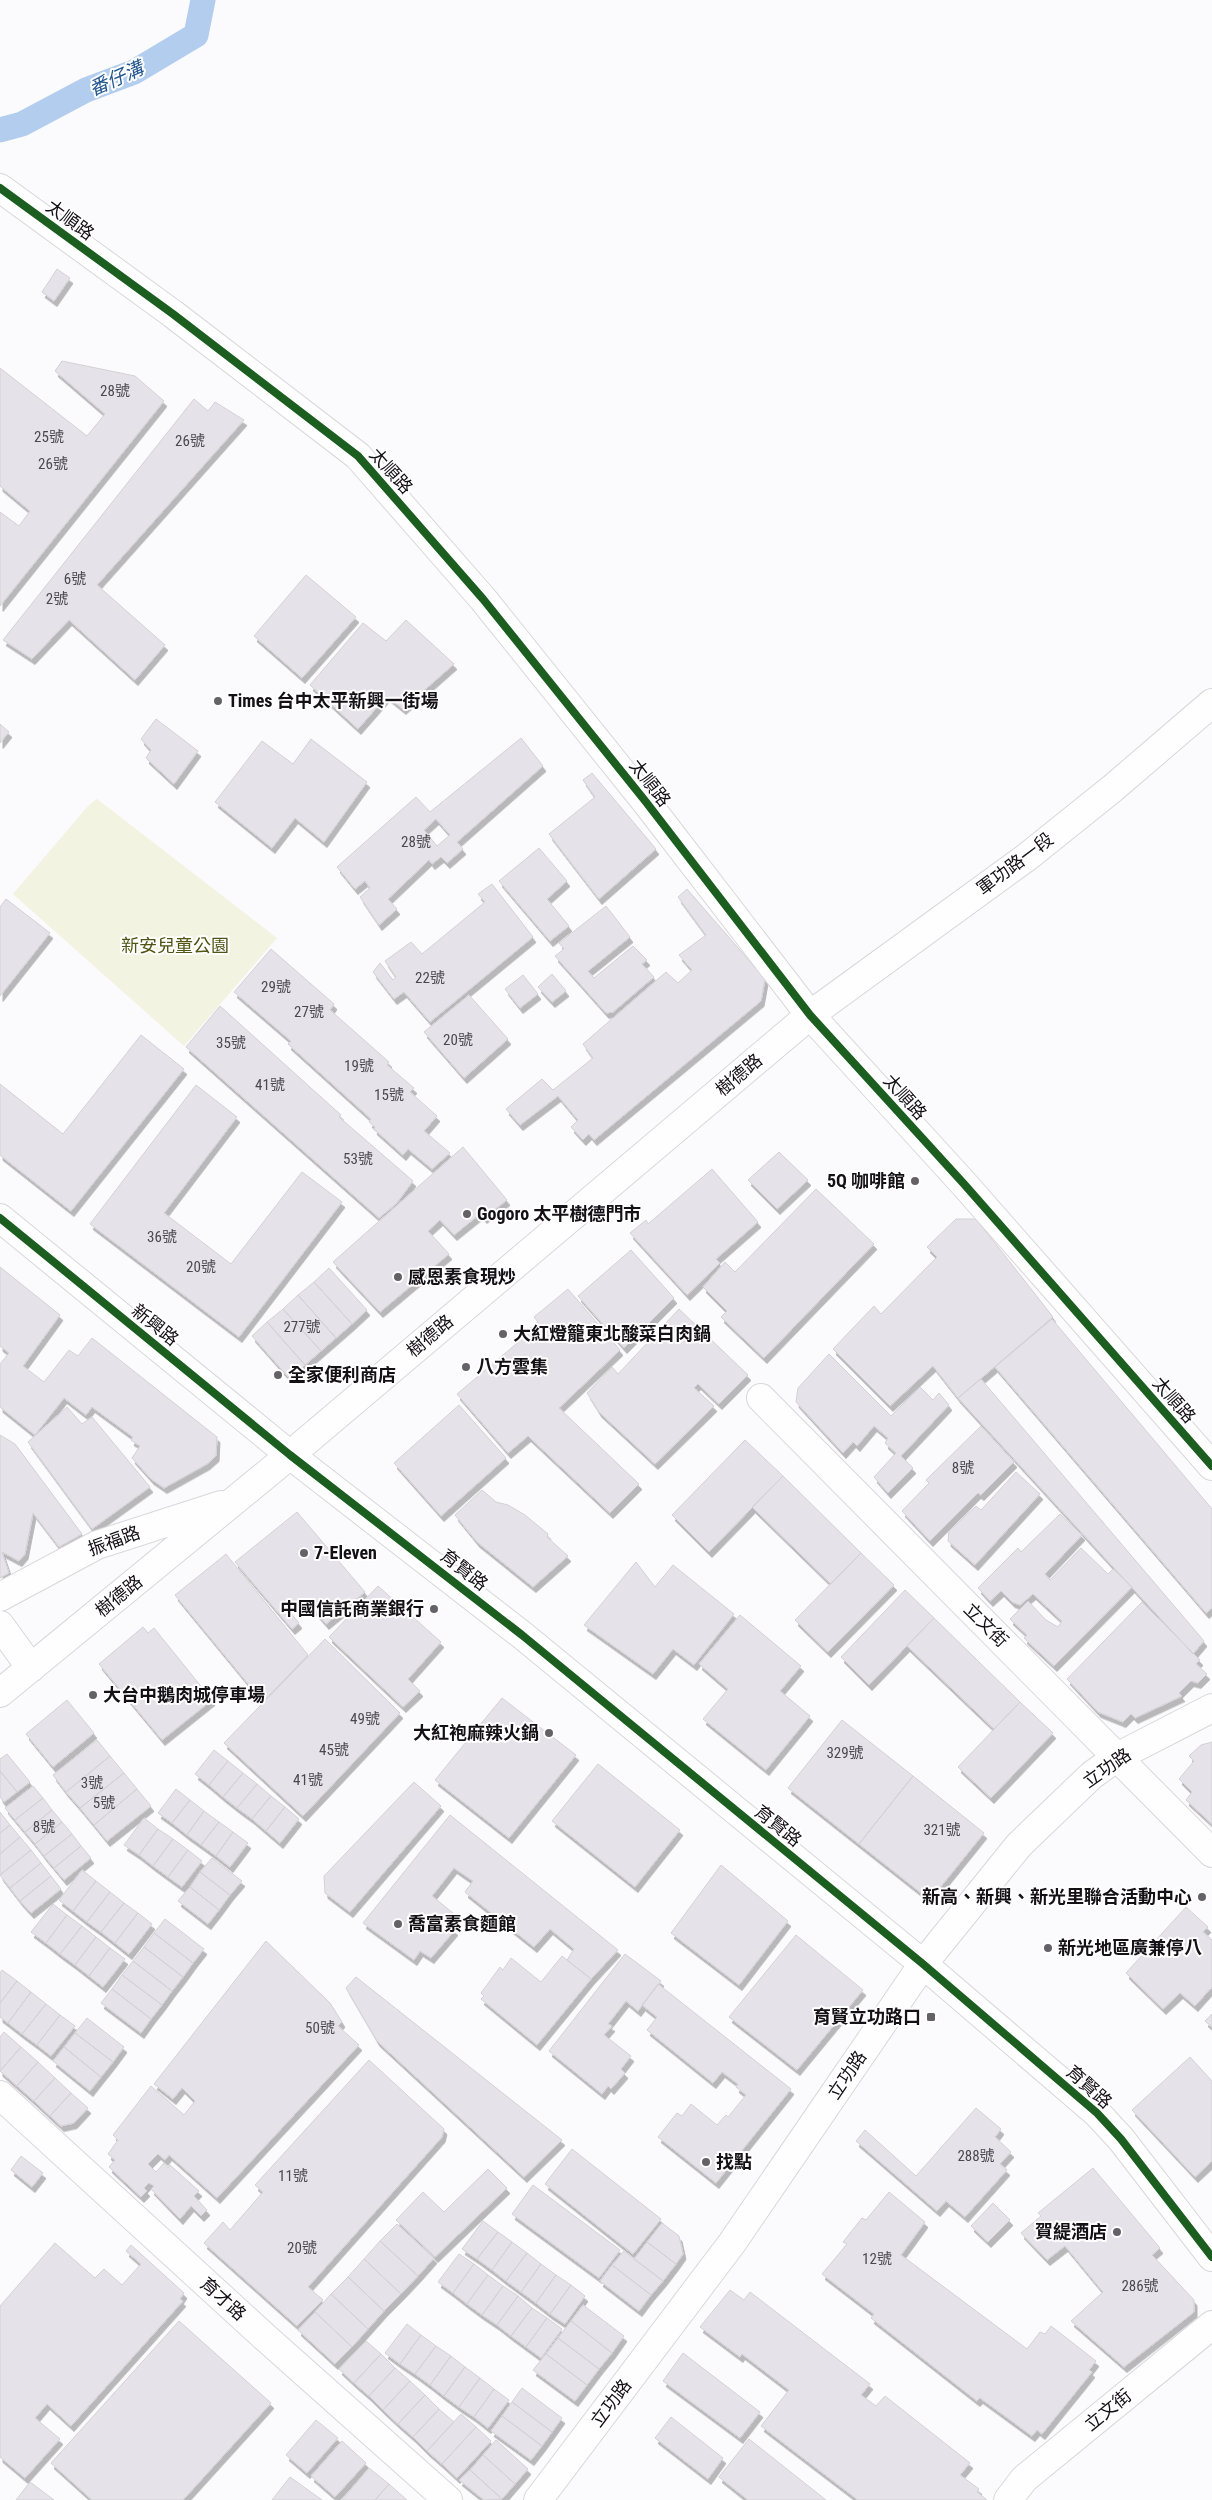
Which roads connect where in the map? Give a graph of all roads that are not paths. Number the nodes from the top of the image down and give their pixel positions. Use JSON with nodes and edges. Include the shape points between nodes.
{"nodes":[{"id":1,"x":0,"y":188,"type":"edge"},
{"id":2,"x":1212,"y":703,"type":"edge"},
{"id":3,"x":810,"y":1015,"type":"junction"},
{"id":4,"x":0,"y":1218,"type":"edge"},
{"id":5,"x":761,"y":1398,"type":"dead end"},
{"id":6,"x":290,"y":1455,"type":"junction"},
{"id":7,"x":1212,"y":1466,"type":"edge"},
{"id":8,"x":234,"y":1501,"type":"junction"},
{"id":9,"x":0,"y":1597,"type":"edge"},
{"id":10,"x":0,"y":1625,"type":"edge"},
{"id":11,"x":31,"y":1668,"type":"junction"},
{"id":12,"x":0,"y":1693,"type":"edge"},
{"id":13,"x":1212,"y":1708,"type":"edge"},
{"id":14,"x":1117,"y":1757,"type":"junction"},
{"id":15,"x":1212,"y":1853,"type":"edge"},
{"id":16,"x":923,"y":1964,"type":"junction"},
{"id":17,"x":0,"y":2095,"type":"edge"},
{"id":18,"x":1212,"y":2256,"type":"edge"},
{"id":19,"x":1212,"y":2325,"type":"edge"},
{"id":20,"x":448,"y":2500,"type":"edge"},
{"id":21,"x":538,"y":2500,"type":"edge"},
{"id":22,"x":1008,"y":2500,"type":"edge"}],
"edges":[{"from":1,"to":3,"type":"street","name":"太順路","via":[[173,314],[358,456],[483,599],[646,802]]},
{"from":2,"to":3,"type":"street","name":"軍功路一段","via":[[1027,856]]},
{"from":3,"to":6,"type":"street","name":"樹德路"},
{"from":3,"to":7,"type":"street","name":"太順路","via":[[964,1184]]},
{"from":4,"to":6,"type":"street","name":"新興路"},
{"from":5,"to":14,"type":"street","name":"立文街"},
{"from":6,"to":8,"type":"street","name":"樹德路"},
{"from":6,"to":16,"type":"street","name":"育賢路","via":[[522,1634]]},
{"from":8,"to":9,"type":"street","name":"振福路","via":[[97,1544]]},
{"from":8,"to":11,"type":"street","name":"樹德路"},
{"from":10,"to":11,"type":"street"},
{"from":11,"to":12,"type":"street","name":"樹德路"},
{"from":13,"to":14,"type":"street","name":"立功路"},
{"from":14,"to":15,"type":"street","name":"立文街"},
{"from":14,"to":16,"type":"street","name":"立功路","via":[[1092,1775],[1020,1844]]},
{"from":16,"to":18,"type":"street","name":"育賢路","via":[[1097,2113]]},
{"from":16,"to":21,"type":"street","name":"立功路","via":[[732,2243]]},
{"from":17,"to":20,"type":"street","name":"育才路"},
{"from":19,"to":22,"type":"street","name":"立文街","via":[[1024,2479]]}]}
